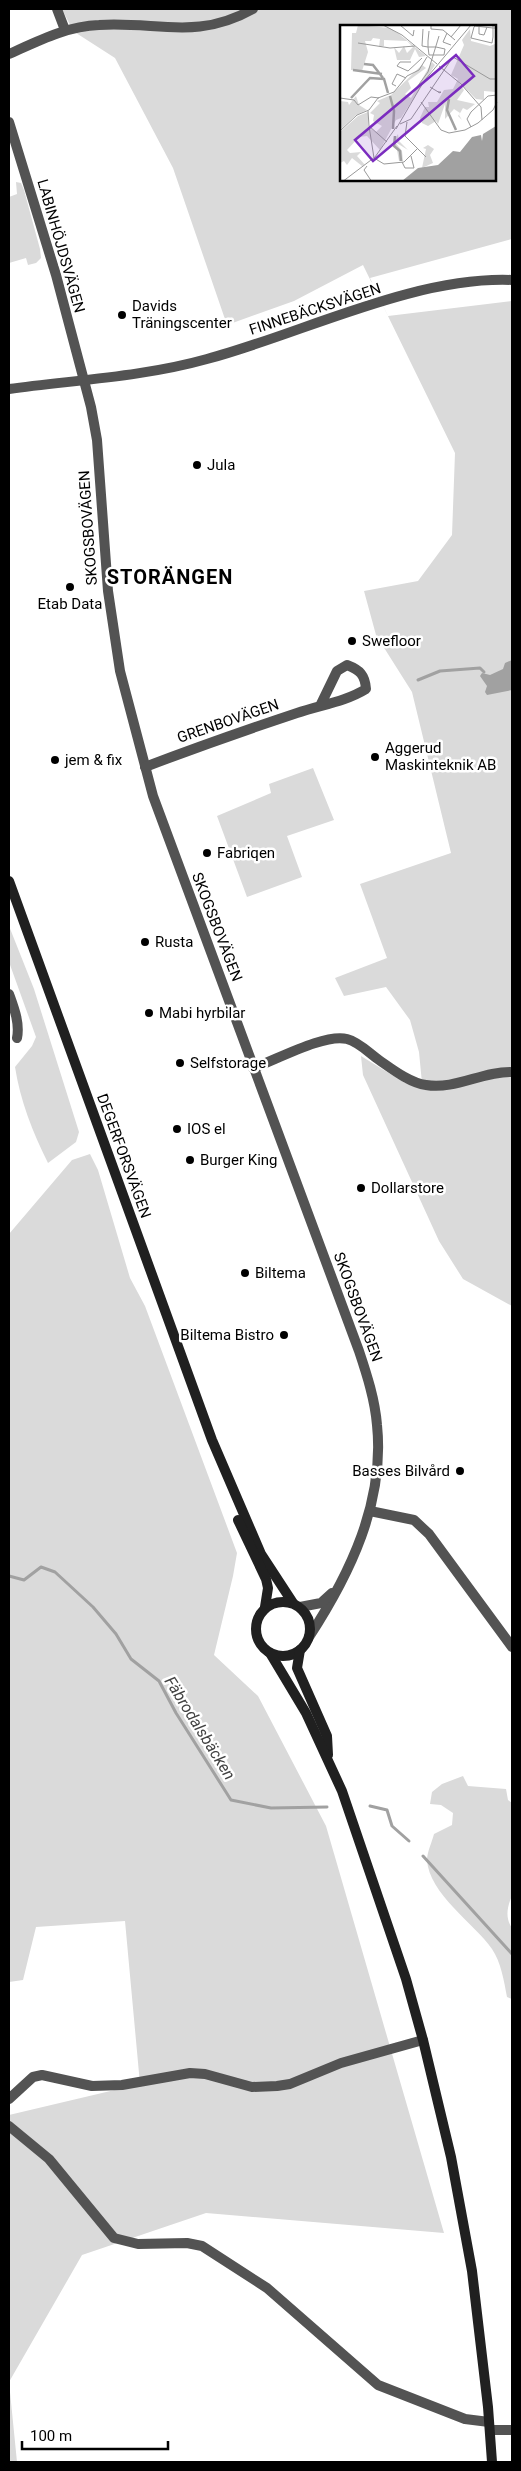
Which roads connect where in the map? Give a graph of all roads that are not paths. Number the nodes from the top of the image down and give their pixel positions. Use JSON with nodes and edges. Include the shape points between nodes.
{"nodes":[{"id":1,"x":57,"y":9,"type":"edge"},
{"id":2,"x":253,"y":9,"type":"edge"},
{"id":3,"x":65,"y":30,"type":"junction"},
{"id":4,"x":9,"y":54,"type":"edge"},
{"id":5,"x":9,"y":122,"type":"edge"},
{"id":6,"x":512,"y":280,"type":"edge"},
{"id":7,"x":83,"y":379,"type":"junction"},
{"id":8,"x":9,"y":389,"type":"edge"},
{"id":9,"x":321,"y":704,"type":"junction"},
{"id":10,"x":145,"y":767,"type":"junction"},
{"id":11,"x":9,"y":881,"type":"edge"},
{"id":12,"x":9,"y":994,"type":"edge"},
{"id":13,"x":17,"y":1038,"type":"dead end"},
{"id":14,"x":253,"y":1068,"type":"junction"},
{"id":15,"x":512,"y":1072,"type":"edge"},
{"id":16,"x":212,"y":1440,"type":"junction"},
{"id":17,"x":370,"y":1510,"type":"junction"},
{"id":18,"x":339,"y":1585,"type":"junction"},
{"id":19,"x":297,"y":1605,"type":"junction"},
{"id":20,"x":265,"y":1607,"type":"junction"},
{"id":21,"x":309,"y":1636,"type":"junction"},
{"id":22,"x":512,"y":1647,"type":"edge"},
{"id":23,"x":300,"y":1650,"type":"junction"},
{"id":24,"x":270,"y":1653,"type":"junction"},
{"id":25,"x":328,"y":1756,"type":"junction"},
{"id":26,"x":423,"y":2040,"type":"junction"},
{"id":27,"x":9,"y":2099,"type":"edge"},
{"id":28,"x":9,"y":2126,"type":"edge"},
{"id":29,"x":490,"y":2426,"type":"junction"},
{"id":30,"x":512,"y":2430,"type":"edge"},
{"id":31,"x":492,"y":2462,"type":"edge"}],
"edges":[{"from":1,"to":3,"type":"street"},
{"from":2,"to":3,"type":"street","via":[[224,22],[192,29],[119,24]]},
{"from":3,"to":4,"type":"street"},
{"from":5,"to":7,"type":"street","name":"LABINHÖJDSVÄGEN","via":[[56,275]]},
{"from":6,"to":7,"type":"street","name":"FINNEBÄCKSVÄGEN","via":[[470,281],[390,300],[206,360]]},
{"from":7,"to":8,"type":"street","name":"FINNEBÄCKSVÄGEN"},
{"from":7,"to":10,"type":"street","name":"SKOGSBOVÄGEN","via":[[97,436],[108,591],[120,671]]},
{"from":9,"to":9,"type":"street","name":"GRENBOVÄGEN","via":[[355,696],[366,689],[365,679],[358,669],[347,665],[337,671]]},
{"from":9,"to":10,"type":"street","name":"GRENBOVÄGEN"},
{"from":10,"to":14,"type":"street","name":"SKOGSBOVÄGEN","via":[[174,857]]},
{"from":11,"to":16,"type":"main road","name":"DEGERFORSVÄGEN"},
{"from":12,"to":13,"type":"street","via":[[16,1012]]},
{"from":14,"to":15,"type":"street","via":[[338,1038],[354,1042],[423,1085],[437,1087],[488,1074]]},
{"from":14,"to":17,"type":"street","name":"SKOGSBOVÄGEN","via":[[368,1380],[377,1426],[377,1462]]},
{"from":16,"to":19,"type":"main road","name":"DEGERFORSVÄGEN","via":[[261,1554]]},
{"from":16,"to":20,"type":"main road","name":"DEGERFORSVÄGEN","via":[[235,1511],[266,1579]]},
{"from":17,"to":18,"type":"street","name":"SKOGSBOVÄGEN","via":[[366,1528]]},
{"from":17,"to":22,"type":"street","via":[[414,1520],[429,1534]]},
{"from":18,"to":19,"type":"street","name":"SKOGSBOVÄGEN","via":[[321,1603]]},
{"from":18,"to":21,"type":"street","name":"SKOGSBOVÄGEN"},
{"from":19,"to":20,"type":"main road","via":[[280,1601]]},
{"from":19,"to":21,"type":"main road","via":[[309,1621]]},
{"from":20,"to":24,"type":"main road","via":[[256,1631],[261,1646]]},
{"from":21,"to":23,"type":"main road"},
{"from":23,"to":24,"type":"main road","via":[[285,1656]]},
{"from":23,"to":25,"type":"main road","via":[[297,1668],[327,1736]]},
{"from":24,"to":25,"type":"main road"},
{"from":25,"to":26,"type":"main road","via":[[374,1882]]},
{"from":26,"to":27,"type":"street","via":[[341,2063],[290,2084],[277,2086],[252,2086],[190,2073],[122,2085],[92,2086],[42,2075],[33,2077]]},
{"from":26,"to":29,"type":"main road","via":[[439,2099],[467,2245]]},
{"from":28,"to":29,"type":"street","via":[[49,2159],[114,2238],[138,2244],[187,2243],[202,2246],[267,2288],[378,2385]]},
{"from":29,"to":30,"type":"street"},
{"from":29,"to":31,"type":"main road"}]}
